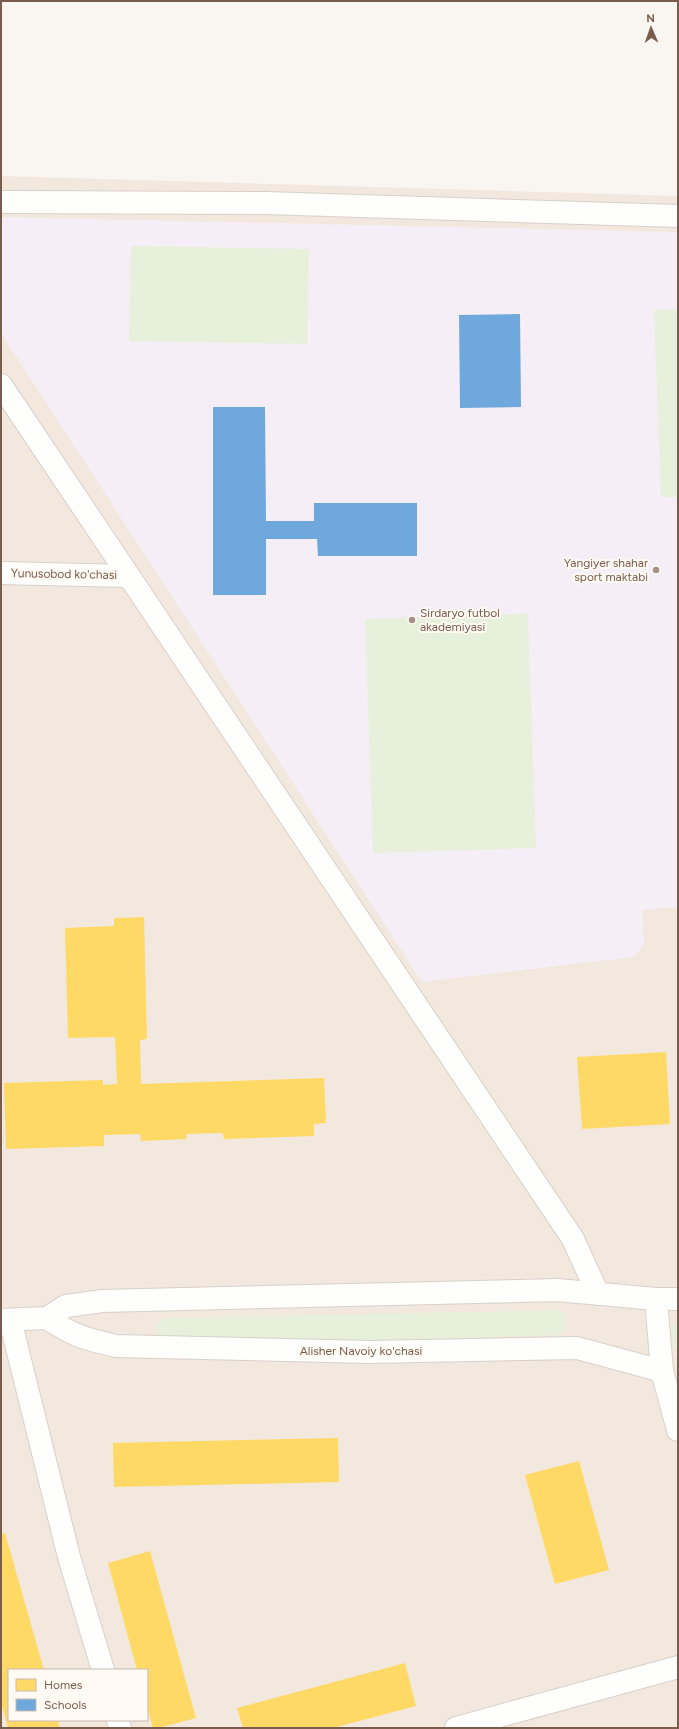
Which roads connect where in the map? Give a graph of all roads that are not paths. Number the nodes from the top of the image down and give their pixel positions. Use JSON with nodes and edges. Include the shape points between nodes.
{"nodes":[{"id":1,"x":1,"y":202,"type":"edge"},
{"id":2,"x":678,"y":216,"type":"edge"},
{"id":3,"x":1,"y":385,"type":"edge"},
{"id":4,"x":1,"y":573,"type":"edge"},
{"id":5,"x":128,"y":576,"type":"junction"},
{"id":6,"x":598,"y":1294,"type":"junction"},
{"id":7,"x":656,"y":1299,"type":"junction"},
{"id":8,"x":678,"y":1299,"type":"edge"},
{"id":9,"x":47,"y":1318,"type":"junction"},
{"id":10,"x":5,"y":1320,"type":"edge"},
{"id":11,"x":670,"y":1371,"type":"edge"},
{"id":12,"x":678,"y":1430,"type":"edge"},
{"id":13,"x":678,"y":1667,"type":"edge"},
{"id":14,"x":103,"y":1669,"type":"edge"},
{"id":15,"x":456,"y":1728,"type":"edge"}],
"edges":[{"from":1,"to":2,"type":"street","via":[[265,203]]},
{"from":3,"to":5,"type":"street"},
{"from":4,"to":5,"type":"street","name":"Yunusobod ko'chasi"},
{"from":5,"to":6,"type":"street","via":[[573,1239]]},
{"from":6,"to":7,"type":"street"},
{"from":6,"to":9,"type":"street","via":[[557,1290],[102,1301],[66,1306]]},
{"from":7,"to":8,"type":"street"},
{"from":7,"to":11,"type":"street"},
{"from":9,"to":10,"type":"street"},
{"from":9,"to":11,"type":"street","name":"Alisher Navoiy ko'chasi","via":[[84,1339],[116,1346],[370,1352],[578,1348]]},
{"from":10,"to":14,"type":"street","via":[[69,1557]]},
{"from":11,"to":12,"type":"street"},
{"from":13,"to":15,"type":"street"}]}
